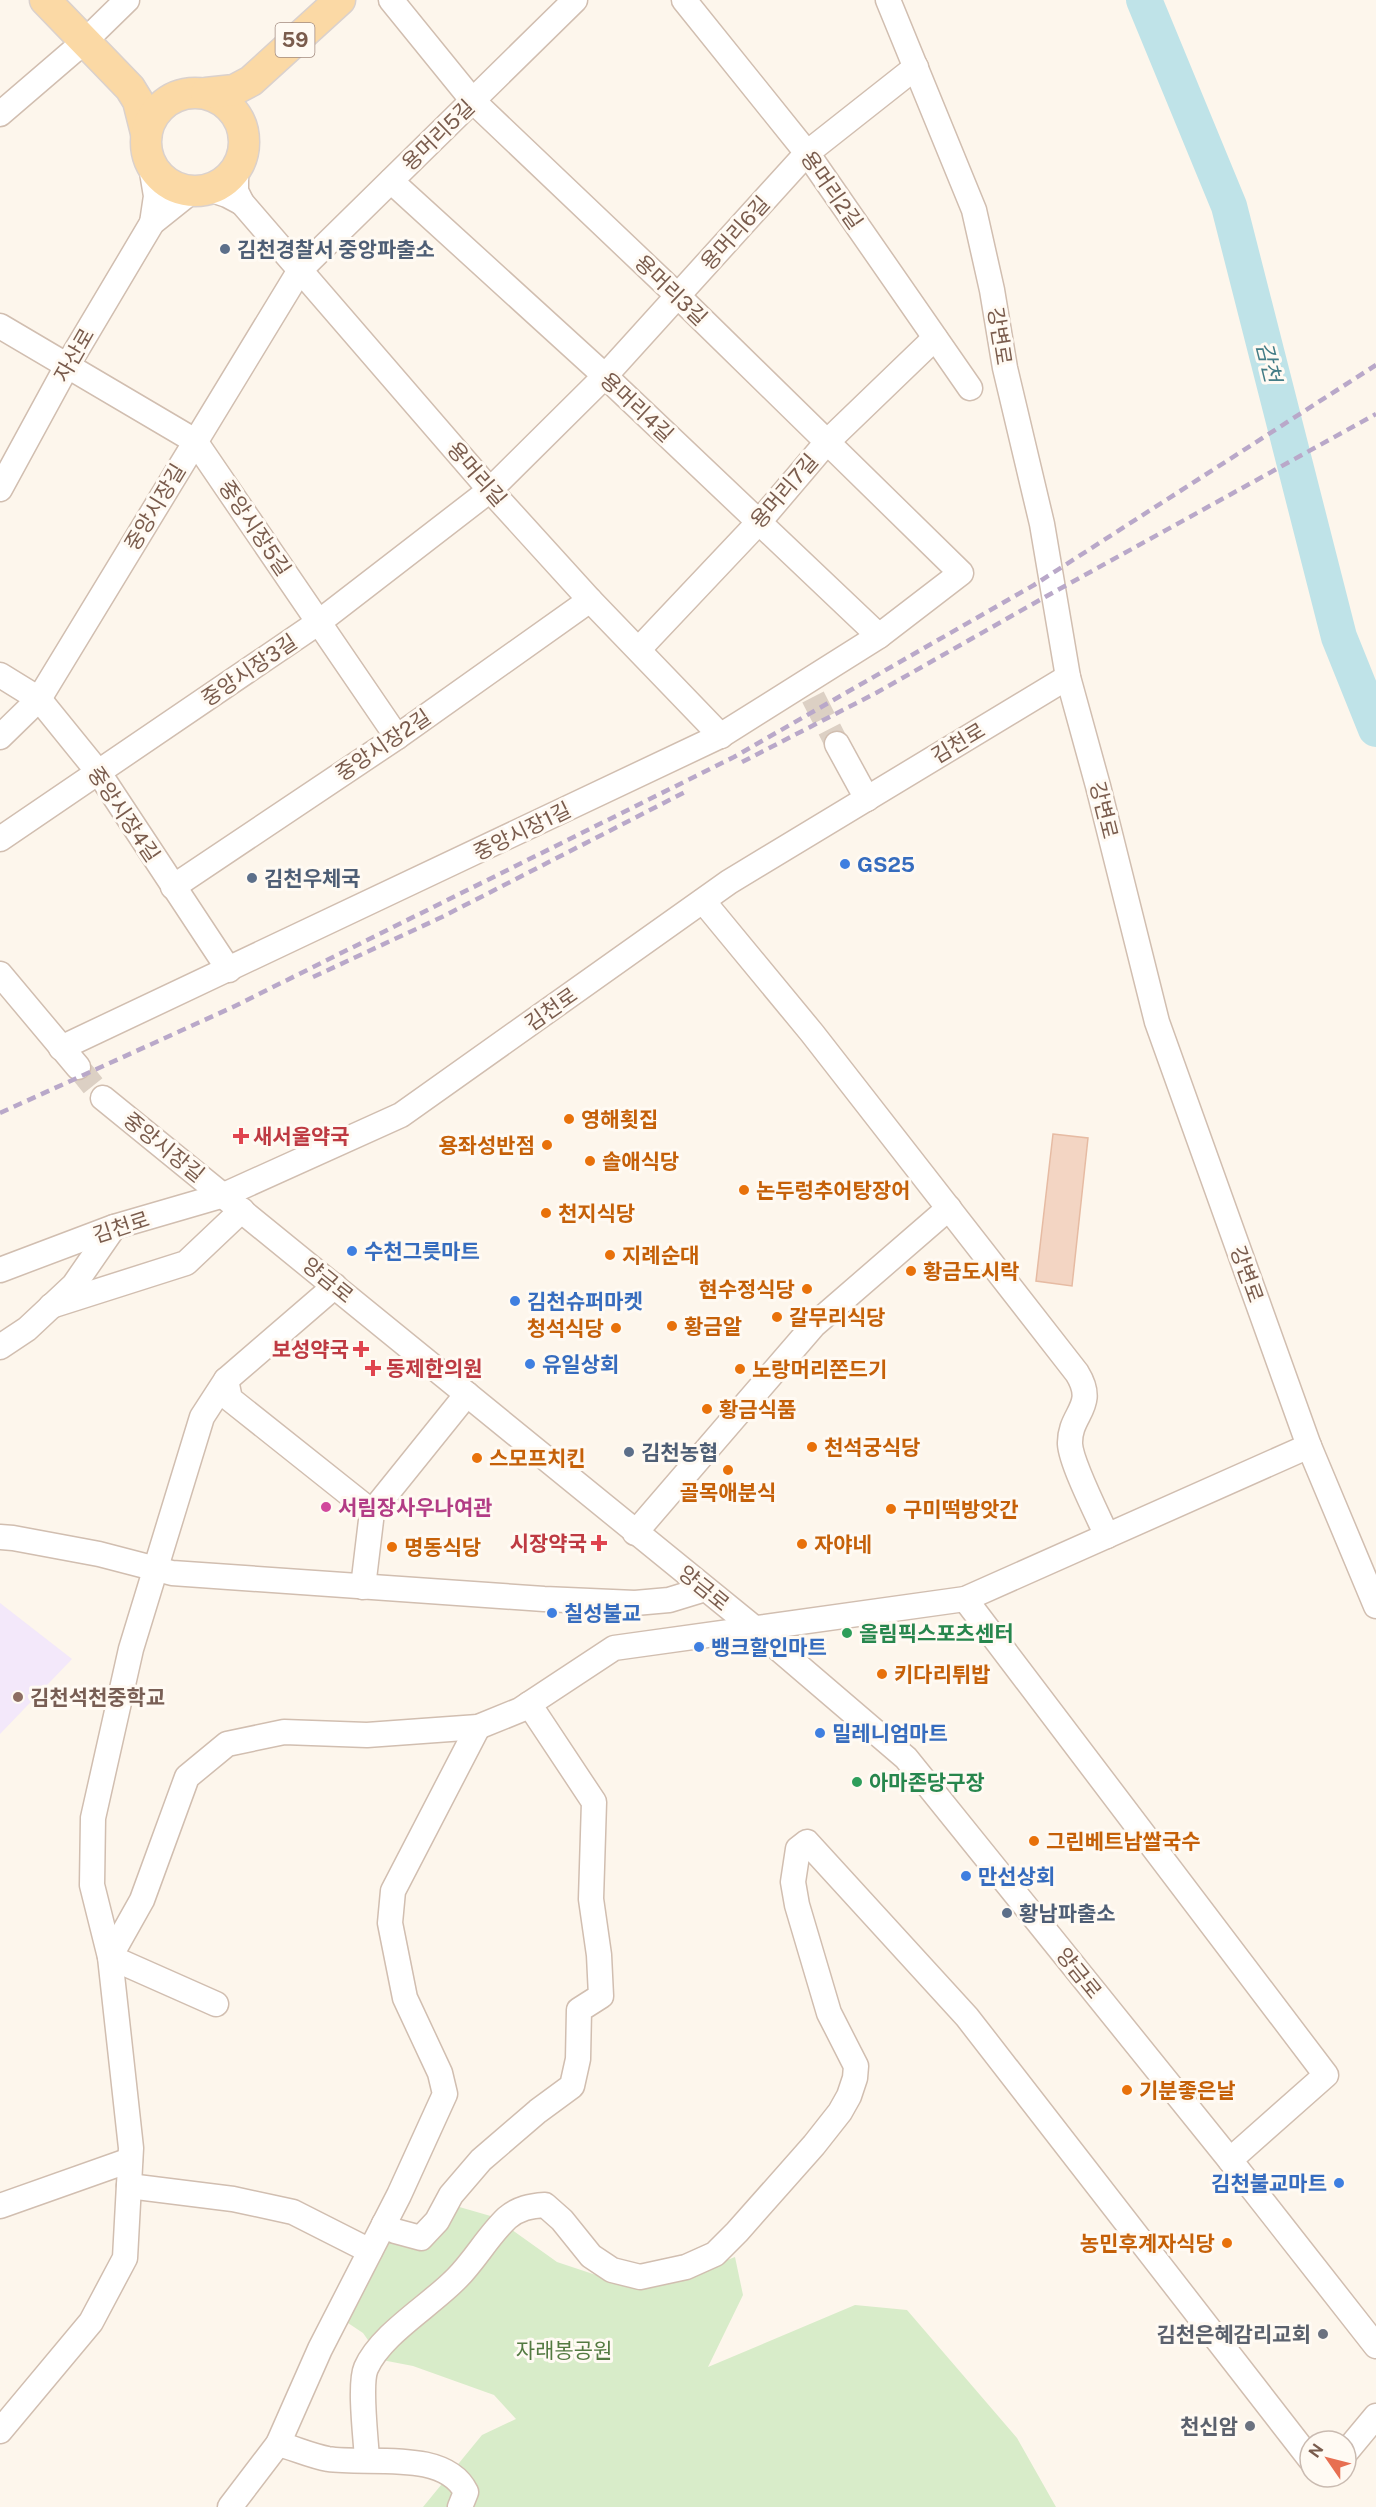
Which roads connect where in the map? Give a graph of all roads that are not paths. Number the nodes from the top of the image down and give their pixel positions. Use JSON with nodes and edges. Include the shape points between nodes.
{"nodes":[{"id":1,"x":45,"y":0,"type":"edge"},
{"id":2,"x":127,"y":0,"type":"edge"},
{"id":3,"x":340,"y":0,"type":"edge"},
{"id":4,"x":391,"y":0,"type":"edge"},
{"id":5,"x":576,"y":0,"type":"edge"},
{"id":6,"x":684,"y":0,"type":"edge"},
{"id":7,"x":888,"y":0,"type":"edge"},
{"id":8,"x":85,"y":41,"type":"junction"},
{"id":9,"x":916,"y":67,"type":"junction"},
{"id":10,"x":119,"y":75,"type":"junction"},
{"id":11,"x":250,"y":81,"type":"junction"},
{"id":12,"x":206,"y":93,"type":"junction"},
{"id":13,"x":176,"y":96,"type":"junction"},
{"id":14,"x":473,"y":101,"type":"junction"},
{"id":15,"x":0,"y":114,"type":"edge"},
{"id":16,"x":241,"y":123,"type":"junction"},
{"id":17,"x":146,"y":133,"type":"junction"},
{"id":18,"x":807,"y":153,"type":"junction"},
{"id":19,"x":151,"y":166,"type":"junction"},
{"id":20,"x":236,"y":169,"type":"junction"},
{"id":21,"x":391,"y":181,"type":"junction"},
{"id":22,"x":201,"y":190,"type":"junction"},
{"id":23,"x":242,"y":203,"type":"junction"},
{"id":24,"x":152,"y":223,"type":"junction"},
{"id":25,"x":300,"y":270,"type":"junction"},
{"id":26,"x":678,"y":296,"type":"junction"},
{"id":27,"x":0,"y":326,"type":"edge"},
{"id":28,"x":935,"y":338,"type":"junction"},
{"id":29,"x":67,"y":366,"type":"junction"},
{"id":30,"x":605,"y":376,"type":"junction"},
{"id":31,"x":970,"y":388,"type":"dead end"},
{"id":32,"x":195,"y":441,"type":"junction"},
{"id":33,"x":827,"y":442,"type":"junction"},
{"id":34,"x":0,"y":489,"type":"edge"},
{"id":35,"x":490,"y":490,"type":"junction"},
{"id":36,"x":759,"y":522,"type":"junction"},
{"id":37,"x":961,"y":573,"type":"joint"},
{"id":38,"x":590,"y":600,"type":"junction"},
{"id":39,"x":319,"y":622,"type":"junction"},
{"id":40,"x":879,"y":636,"type":"junction"},
{"id":41,"x":639,"y":650,"type":"junction"},
{"id":42,"x":0,"y":675,"type":"edge"},
{"id":43,"x":1068,"y":677,"type":"junction"},
{"id":44,"x":39,"y":699,"type":"junction"},
{"id":45,"x":0,"y":736,"type":"edge"},
{"id":46,"x":721,"y":736,"type":"junction"},
{"id":47,"x":397,"y":737,"type":"junction"},
{"id":48,"x":837,"y":744,"type":"tunnel mouth"},
{"id":49,"x":99,"y":773,"type":"junction"},
{"id":50,"x":867,"y":799,"type":"junction"},
{"id":51,"x":0,"y":839,"type":"edge"},
{"id":52,"x":173,"y":886,"type":"junction"},
{"id":53,"x":704,"y":901,"type":"junction"},
{"id":54,"x":229,"y":970,"type":"junction"},
{"id":55,"x":0,"y":974,"type":"edge"},
{"id":56,"x":61,"y":1048,"type":"junction"},
{"id":57,"x":78,"y":1067,"type":"tunnel mouth"},
{"id":58,"x":103,"y":1098,"type":"tunnel mouth"},
{"id":59,"x":233,"y":1203,"type":"junction"},
{"id":60,"x":949,"y":1208,"type":"junction"},
{"id":61,"x":114,"y":1227,"type":"junction"},
{"id":62,"x":0,"y":1270,"type":"edge"},
{"id":63,"x":335,"y":1286,"type":"junction"},
{"id":64,"x":51,"y":1306,"type":"junction"},
{"id":65,"x":0,"y":1347,"type":"edge"},
{"id":66,"x":226,"y":1380,"type":"junction"},
{"id":67,"x":467,"y":1394,"type":"junction"},
{"id":68,"x":1310,"y":1446,"type":"junction"},
{"id":69,"x":372,"y":1512,"type":"junction"},
{"id":70,"x":635,"y":1533,"type":"junction"},
{"id":71,"x":1107,"y":1536,"type":"junction"},
{"id":72,"x":0,"y":1538,"type":"edge"},
{"id":73,"x":156,"y":1568,"type":"junction"},
{"id":74,"x":363,"y":1587,"type":"junction"},
{"id":75,"x":705,"y":1589,"type":"junction"},
{"id":76,"x":965,"y":1599,"type":"junction"},
{"id":77,"x":1376,"y":1606,"type":"edge"},
{"id":78,"x":753,"y":1628,"type":"junction"},
{"id":79,"x":530,"y":1704,"type":"junction"},
{"id":80,"x":478,"y":1727,"type":"junction"},
{"id":81,"x":110,"y":1957,"type":"junction"},
{"id":82,"x":216,"y":2004,"type":"dead end"},
{"id":83,"x":130,"y":2160,"type":"junction"},
{"id":84,"x":1230,"y":2160,"type":"junction"},
{"id":85,"x":129,"y":2186,"type":"junction"},
{"id":86,"x":0,"y":2206,"type":"edge"},
{"id":87,"x":384,"y":2224,"type":"junction"},
{"id":88,"x":370,"y":2251,"type":"junction"},
{"id":89,"x":1376,"y":2346,"type":"edge"},
{"id":90,"x":1376,"y":2416,"type":"edge"},
{"id":91,"x":0,"y":2431,"type":"edge"},
{"id":92,"x":1358,"y":2438,"type":"edge"},
{"id":93,"x":278,"y":2444,"type":"junction"},
{"id":94,"x":1298,"y":2444,"type":"edge"},
{"id":95,"x":368,"y":2459,"type":"junction"},
{"id":96,"x":230,"y":2507,"type":"edge"},
{"id":97,"x":460,"y":2507,"type":"edge"}],
"edges":[{"from":1,"to":8,"type":"main road"},
{"from":2,"to":8,"type":"street"},
{"from":3,"to":11,"type":"main road","number":"59"},
{"from":4,"to":14,"type":"street","name":"용머리3길"},
{"from":5,"to":14,"type":"street","name":"용머리5길"},
{"from":6,"to":18,"type":"street","name":"용머리2길"},
{"from":7,"to":9,"type":"street","name":"강변로"},
{"from":8,"to":10,"type":"main road"},
{"from":8,"to":15,"type":"street"},
{"from":9,"to":18,"type":"street","name":"용머리6길"},
{"from":9,"to":43,"type":"street","name":"강변로","via":[[974,210],[1005,368],[1042,524]]},
{"from":10,"to":13,"type":"main road","via":[[140,89]]},
{"from":10,"to":17,"type":"main road","via":[[138,101]]},
{"from":11,"to":12,"type":"main road","number":"59","via":[[234,90]]},
{"from":11,"to":16,"type":"main road","via":[[243,98]]},
{"from":12,"to":13,"type":"main road"},
{"from":12,"to":16,"type":"main road","via":[[233,109]]},
{"from":13,"to":17,"type":"main road","via":[[151,117]]},
{"from":14,"to":21,"type":"street","name":"용머리5길"},
{"from":14,"to":26,"type":"street","name":"용머리3길"},
{"from":16,"to":20,"type":"main road","via":[[243,154]]},
{"from":17,"to":19,"type":"main road","via":[[145,150]]},
{"from":18,"to":26,"type":"street","name":"용머리6길"},
{"from":18,"to":28,"type":"street","name":"용머리2길"},
{"from":19,"to":22,"type":"main road","via":[[176,188]]},
{"from":19,"to":24,"type":"street","via":[[156,196]]},
{"from":20,"to":22,"type":"main road","via":[[224,182]]},
{"from":20,"to":23,"type":"street","name":"용머리길","via":[[236,191]]},
{"from":21,"to":25,"type":"street","name":"용머리5길"},
{"from":21,"to":30,"type":"street","name":"용머리4길"},
{"from":22,"to":23,"type":"street","name":"용머리길","via":[[227,195]]},
{"from":22,"to":24,"type":"street"},
{"from":23,"to":25,"type":"street","name":"용머리길"},
{"from":24,"to":29,"type":"street","name":"자산로"},
{"from":25,"to":32,"type":"street","name":"중앙시장길"},
{"from":25,"to":35,"type":"street","name":"용머리길"},
{"from":26,"to":30,"type":"street","name":"용머리6길"},
{"from":26,"to":33,"type":"street","name":"용머리3길"},
{"from":27,"to":29,"type":"street","name":"중앙시장5길"},
{"from":28,"to":31,"type":"street","name":"용머리2길"},
{"from":28,"to":33,"type":"street","name":"용머리7길"},
{"from":29,"to":32,"type":"street","name":"중앙시장5길"},
{"from":29,"to":34,"type":"street","name":"자산로"},
{"from":30,"to":35,"type":"street","name":"용머리6길"},
{"from":30,"to":36,"type":"street","name":"용머리4길"},
{"from":32,"to":39,"type":"street","name":"중앙시장5길"},
{"from":32,"to":44,"type":"street","name":"중앙시장길"},
{"from":33,"to":36,"type":"street","name":"용머리7길"},
{"from":33,"to":37,"type":"street","name":"용머리3길"},
{"from":35,"to":38,"type":"street","name":"용머리길"},
{"from":35,"to":39,"type":"street","name":"중앙시장3길"},
{"from":36,"to":40,"type":"street","name":"용머리4길"},
{"from":36,"to":41,"type":"street","name":"용머리7길"},
{"from":37,"to":40,"type":"street","name":"중앙시장1길"},
{"from":38,"to":41,"type":"street","name":"용머리길"},
{"from":38,"to":47,"type":"street","name":"중앙시장2길"},
{"from":39,"to":47,"type":"street","name":"중앙시장5길"},
{"from":39,"to":49,"type":"street","name":"중앙시장3길"},
{"from":40,"to":46,"type":"street","name":"중앙시장1길","via":[[809,690]]},
{"from":41,"to":46,"type":"street","name":"용머리길"},
{"from":42,"to":44,"type":"street","name":"중앙시장4길"},
{"from":43,"to":50,"type":"street","name":"김천로"},
{"from":43,"to":68,"type":"street","name":"강변로","via":[[1157,1022]]},
{"from":44,"to":45,"type":"street","name":"중앙시장길"},
{"from":44,"to":49,"type":"street","name":"중앙시장4길"},
{"from":46,"to":54,"type":"street","name":"중앙시장1길"},
{"from":47,"to":52,"type":"street","name":"중앙시장2길"},
{"from":48,"to":50,"type":"street"},
{"from":49,"to":51,"type":"street","name":"중앙시장3길"},
{"from":49,"to":52,"type":"street","name":"중앙시장4길"},
{"from":50,"to":53,"type":"street","name":"김천로"},
{"from":52,"to":54,"type":"street","name":"중앙시장4길"},
{"from":53,"to":59,"type":"street","name":"김천로","via":[[401,1115]]},
{"from":53,"to":60,"type":"street"},
{"from":54,"to":56,"type":"street","name":"중앙시장1길"},
{"from":55,"to":56,"type":"street"},
{"from":56,"to":57,"type":"street"},
{"from":58,"to":59,"type":"street","name":"중앙시장길"},
{"from":59,"to":61,"type":"street","name":"김천로"},
{"from":59,"to":63,"type":"street","name":"양금로"},
{"from":59,"to":64,"type":"street","via":[[186,1263]]},
{"from":60,"to":70,"type":"street","via":[[814,1324]]},
{"from":60,"to":71,"type":"street","via":[[1085,1386],[1085,1401],[1070,1444]]},
{"from":61,"to":62,"type":"street","name":"김천로"},
{"from":61,"to":64,"type":"street","via":[[74,1285]]},
{"from":63,"to":66,"type":"street"},
{"from":63,"to":67,"type":"street","name":"양금로"},
{"from":64,"to":65,"type":"street"},
{"from":66,"to":69,"type":"street","via":[[230,1399]]},
{"from":66,"to":73,"type":"street","via":[[202,1417]]},
{"from":67,"to":69,"type":"street"},
{"from":67,"to":70,"type":"street","name":"양금로"},
{"from":68,"to":71,"type":"street"},
{"from":68,"to":77,"type":"street","name":"강변로"},
{"from":69,"to":74,"type":"street"},
{"from":70,"to":75,"type":"street","name":"양금로"},
{"from":71,"to":76,"type":"street"},
{"from":72,"to":73,"type":"street"},
{"from":73,"to":74,"type":"street","via":[[172,1573]]},
{"from":73,"to":81,"type":"street","via":[[131,1649],[93,1818],[92,1886]]},
{"from":74,"to":75,"type":"street","via":[[635,1603],[669,1600]]},
{"from":75,"to":78,"type":"street","name":"양금로"},
{"from":76,"to":78,"type":"street"},
{"from":76,"to":84,"type":"street","via":[[1326,2075]]},
{"from":78,"to":79,"type":"street","via":[[614,1648]]},
{"from":78,"to":84,"type":"street","name":"양금로","via":[[906,1758]]},
{"from":79,"to":80,"type":"street"},
{"from":79,"to":87,"type":"street","via":[[594,1802],[591,1899],[602,1996],[579,2010],[578,2059],[572,2086],[481,2160],[421,2238]]},
{"from":80,"to":81,"type":"street","via":[[367,1735],[284,1732],[227,1744],[187,1777],[142,1900]]},
{"from":80,"to":87,"type":"street","via":[[393,1891],[390,1923],[405,1998],[440,2073],[445,2094]]},
{"from":81,"to":82,"type":"street"},
{"from":81,"to":83,"type":"street"},
{"from":83,"to":85,"type":"street"},
{"from":83,"to":86,"type":"street"},
{"from":84,"to":89,"type":"street","name":"양금로"},
{"from":85,"to":88,"type":"street","via":[[233,2199],[293,2212]]},
{"from":85,"to":91,"type":"street","via":[[125,2258],[111,2285],[91,2322]]},
{"from":87,"to":88,"type":"street"},
{"from":88,"to":93,"type":"street"},
{"from":90,"to":92,"type":"street"},
{"from":93,"to":95,"type":"street","via":[[328,2459]]},
{"from":93,"to":96,"type":"street"},
{"from":94,"to":95,"type":"street","via":[[967,2017],[807,1842],[798,1849],[793,1882],[798,1905],[829,2013],[856,2066],[849,2096],[840,2112],[715,2254],[686,2267],[640,2277],[612,2270],[591,2256],[545,2205],[524,2207],[507,2218],[459,2277],[392,2334],[371,2359],[365,2370]]},
{"from":95,"to":97,"type":"street","via":[[442,2468],[461,2481],[466,2492]]}]}
